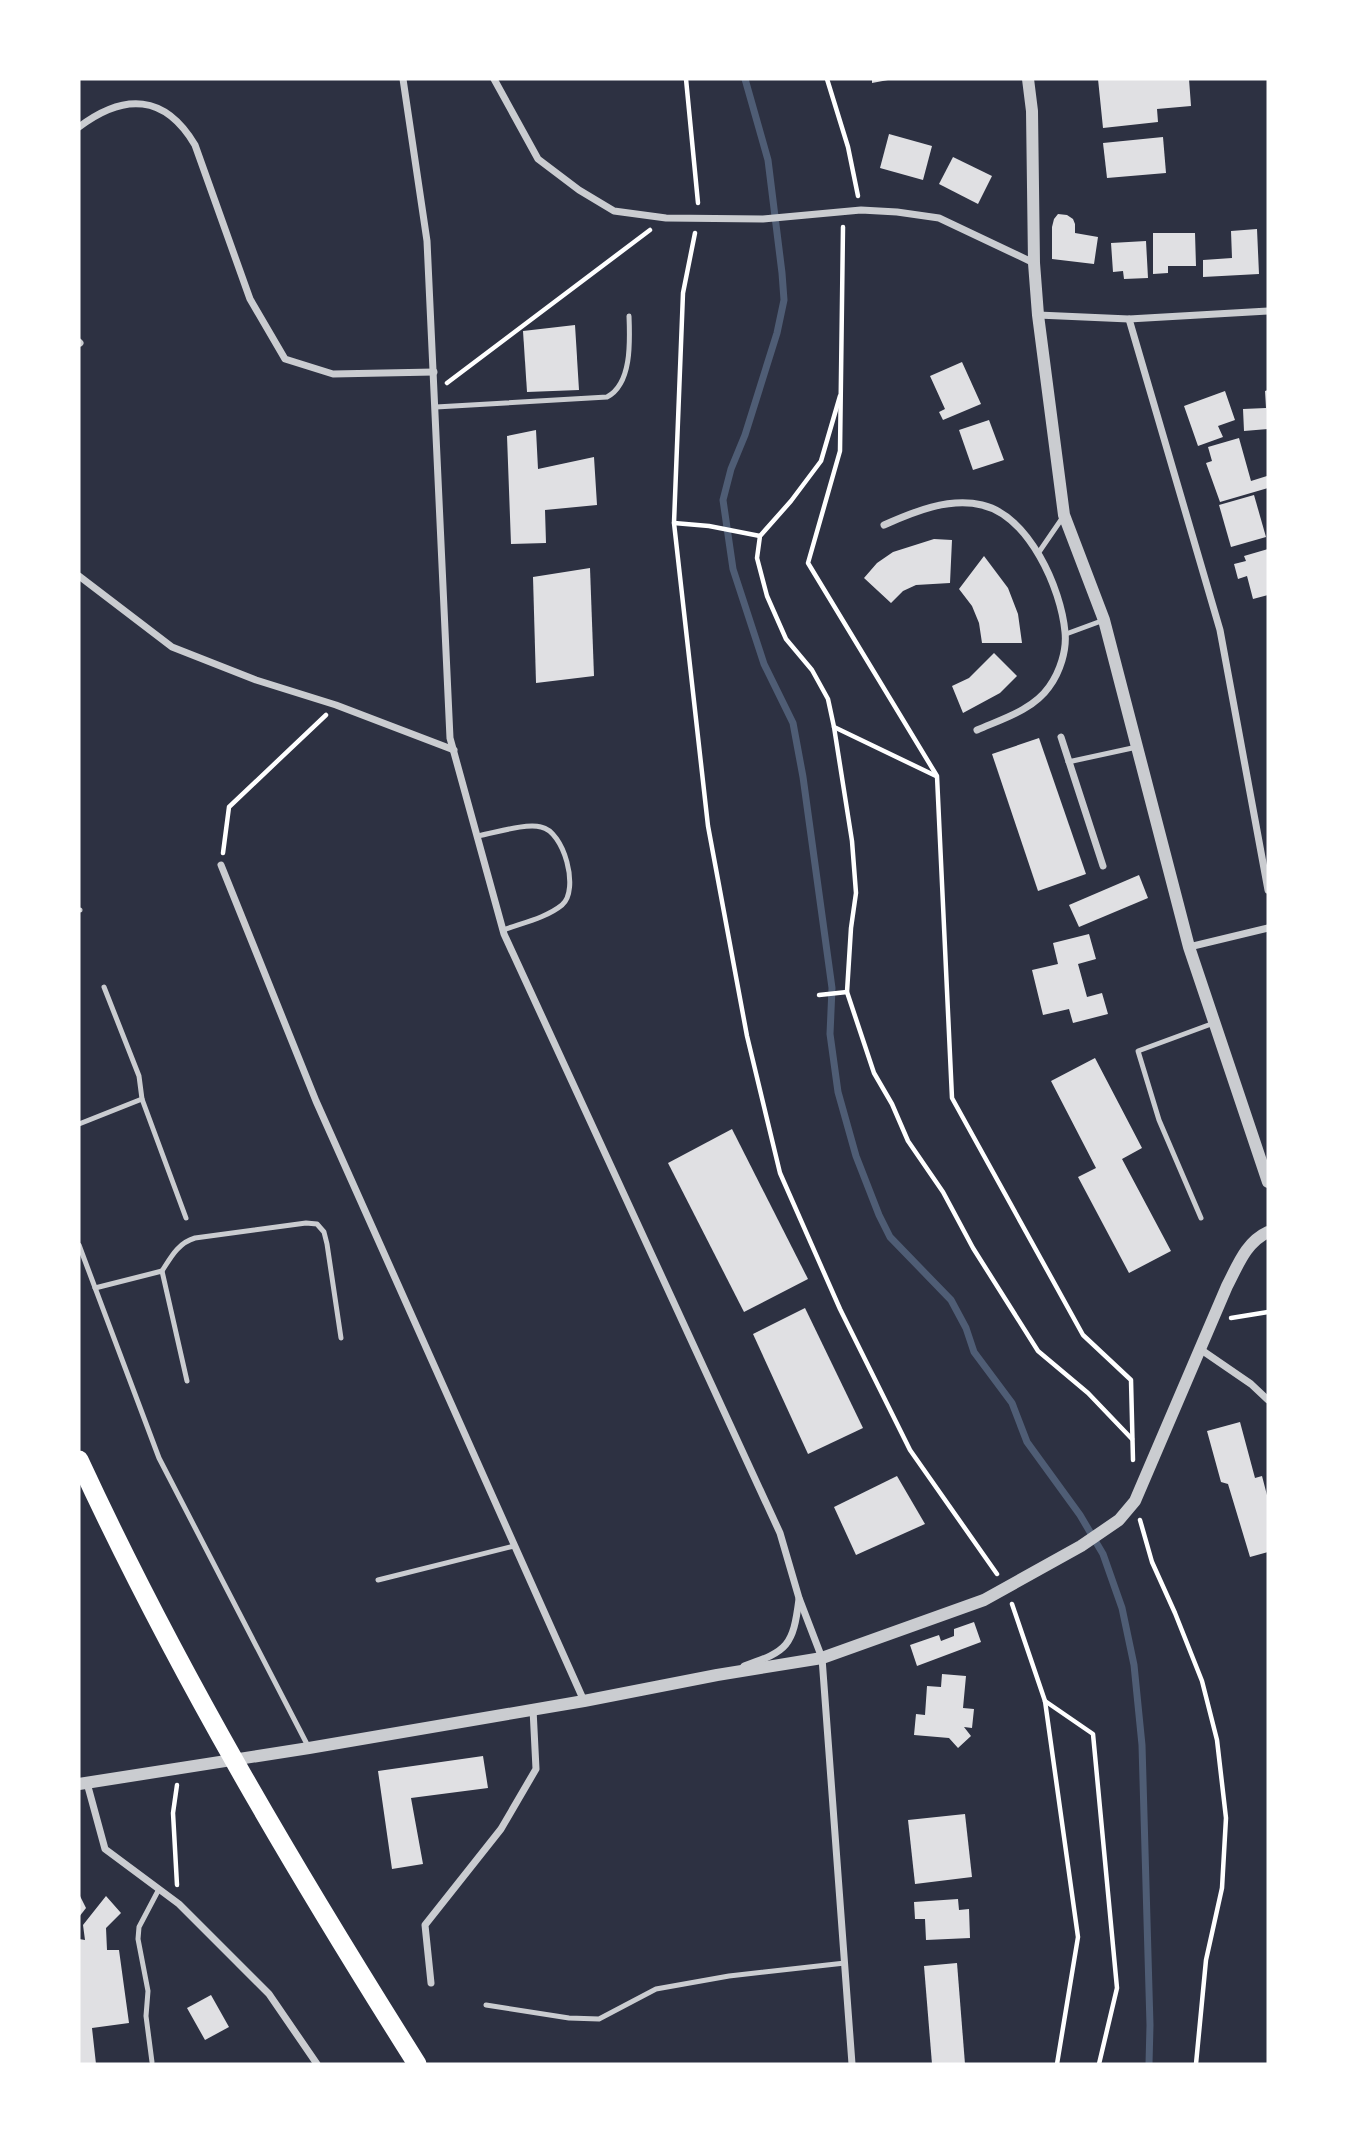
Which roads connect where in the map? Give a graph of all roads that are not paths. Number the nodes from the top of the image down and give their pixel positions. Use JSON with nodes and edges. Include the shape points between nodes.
{"nodes":[{"id":1,"x":403,"y":79,"type":"edge"},
{"id":2,"x":494,"y":79,"type":"edge"},
{"id":3,"x":1028,"y":79,"type":"edge"},
{"id":4,"x":79,"y":127,"type":"edge"},
{"id":5,"x":1034,"y":263,"type":"junction"},
{"id":6,"x":1268,"y":311,"type":"edge"},
{"id":7,"x":1038,"y":315,"type":"junction"},
{"id":8,"x":629,"y":317,"type":"dead end"},
{"id":9,"x":1129,"y":319,"type":"junction"},
{"id":10,"x":434,"y":372,"type":"junction"},
{"id":11,"x":436,"y":407,"type":"junction"},
{"id":12,"x":1064,"y":515,"type":"junction"},
{"id":13,"x":884,"y":525,"type":"dead end"},
{"id":14,"x":1039,"y":552,"type":"junction"},
{"id":15,"x":79,"y":576,"type":"edge"},
{"id":16,"x":1104,"y":620,"type":"junction"},
{"id":17,"x":1066,"y":634,"type":"junction"},
{"id":18,"x":977,"y":730,"type":"dead end"},
{"id":19,"x":1060,"y":737,"type":"dead end"},
{"id":20,"x":1137,"y":747,"type":"junction"},
{"id":21,"x":454,"y":750,"type":"junction"},
{"id":22,"x":1068,"y":762,"type":"junction"},
{"id":23,"x":477,"y":836,"type":"junction"},
{"id":24,"x":221,"y":865,"type":"road end"},
{"id":25,"x":1103,"y":866,"type":"dead end"},
{"id":26,"x":1268,"y":890,"type":"edge"},
{"id":27,"x":1268,"y":928,"type":"edge"},
{"id":28,"x":503,"y":930,"type":"junction"},
{"id":29,"x":1189,"y":947,"type":"junction"},
{"id":30,"x":104,"y":987,"type":"dead end"},
{"id":31,"x":1214,"y":1023,"type":"junction"},
{"id":32,"x":142,"y":1099,"type":"junction"},
{"id":33,"x":79,"y":1124,"type":"edge"},
{"id":34,"x":1268,"y":1182,"type":"edge"},
{"id":35,"x":186,"y":1218,"type":"dead end"},
{"id":36,"x":1201,"y":1218,"type":"dead end"},
{"id":37,"x":1268,"y":1232,"type":"edge"},
{"id":38,"x":79,"y":1245,"type":"edge"},
{"id":39,"x":162,"y":1271,"type":"junction"},
{"id":40,"x":95,"y":1288,"type":"junction"},
{"id":41,"x":341,"y":1338,"type":"dead end"},
{"id":42,"x":1200,"y":1349,"type":"junction"},
{"id":43,"x":187,"y":1381,"type":"dead end"},
{"id":44,"x":1268,"y":1400,"type":"edge"},
{"id":45,"x":79,"y":1460,"type":"edge"},
{"id":46,"x":514,"y":1546,"type":"junction"},
{"id":47,"x":378,"y":1580,"type":"dead end"},
{"id":48,"x":799,"y":1598,"type":"junction"},
{"id":49,"x":822,"y":1658,"type":"junction"},
{"id":50,"x":717,"y":1675,"type":"junction"},
{"id":51,"x":584,"y":1701,"type":"junction"},
{"id":52,"x":533,"y":1709,"type":"junction"},
{"id":53,"x":309,"y":1748,"type":"junction"},
{"id":54,"x":83,"y":1783,"type":"edge"},
{"id":55,"x":159,"y":1888,"type":"junction"},
{"id":56,"x":845,"y":1963,"type":"junction"},
{"id":57,"x":431,"y":1983,"type":"dead end"},
{"id":58,"x":486,"y":2005,"type":"dead end"},
{"id":59,"x":152,"y":2062,"type":"dead end"},
{"id":60,"x":317,"y":2064,"type":"edge"},
{"id":61,"x":417,"y":2064,"type":"edge"},
{"id":62,"x":852,"y":2064,"type":"edge"}],
"edges":[{"from":1,"to":10,"type":"street","via":[[428,241]]},
{"from":2,"to":5,"type":"street","via":[[537,159],[614,211],[666,218],[763,219],[861,210],[939,218]]},
{"from":3,"to":5,"type":"street"},
{"from":4,"to":10,"type":"street","via":[[110,108],[139,104],[166,111],[185,128],[250,299],[285,359],[333,374]]},
{"from":5,"to":7,"type":"street"},
{"from":6,"to":9,"type":"street"},
{"from":7,"to":9,"type":"street"},
{"from":7,"to":12,"type":"street"},
{"from":8,"to":11,"type":"lane","via":[[629,349],[622,379],[607,397]]},
{"from":9,"to":26,"type":"street","via":[[1220,630]]},
{"from":10,"to":11,"type":"street"},
{"from":11,"to":21,"type":"street"},
{"from":12,"to":14,"type":"lane"},
{"from":12,"to":16,"type":"street"},
{"from":13,"to":14,"type":"street","via":[[944,505],[982,505],[1000,513]]},
{"from":14,"to":17,"type":"street","via":[[1051,577]]},
{"from":15,"to":21,"type":"street","via":[[172,647]]},
{"from":16,"to":17,"type":"lane"},
{"from":16,"to":20,"type":"street"},
{"from":17,"to":18,"type":"street","via":[[1057,672],[1041,697]]},
{"from":19,"to":22,"type":"street"},
{"from":20,"to":22,"type":"lane"},
{"from":20,"to":29,"type":"street"},
{"from":21,"to":23,"type":"street"},
{"from":22,"to":25,"type":"street"},
{"from":23,"to":28,"type":"street"},
{"from":23,"to":28,"type":"lane","via":[[539,826],[551,830],[565,856],[570,876],[563,904]]},
{"from":24,"to":46,"type":"street","via":[[316,1101]]},
{"from":27,"to":29,"type":"street"},
{"from":28,"to":48,"type":"street","via":[[780,1534]]},
{"from":29,"to":31,"type":"street"},
{"from":30,"to":32,"type":"lane","via":[[139,1076]]},
{"from":31,"to":34,"type":"street"},
{"from":31,"to":36,"type":"lane","via":[[1138,1051],[1160,1120]]},
{"from":32,"to":33,"type":"lane"},
{"from":32,"to":35,"type":"lane"},
{"from":37,"to":42,"type":"street","via":[[1255,1238],[1242,1256]]},
{"from":38,"to":40,"type":"lane"},
{"from":39,"to":40,"type":"lane"},
{"from":39,"to":41,"type":"lane","via":[[177,1249],[195,1238],[317,1224],[327,1244]]},
{"from":39,"to":43,"type":"lane"},
{"from":40,"to":53,"type":"lane","via":[[159,1458]]},
{"from":42,"to":44,"type":"street"},
{"from":42,"to":49,"type":"street","via":[[1135,1501],[1119,1520],[984,1600]]},
{"from":45,"to":61,"type":"highway","via":[[152,1611],[267,1819]]},
{"from":46,"to":47,"type":"lane"},
{"from":46,"to":51,"type":"street"},
{"from":48,"to":49,"type":"street"},
{"from":48,"to":50,"type":"street","via":[[795,1628],[784,1649]]},
{"from":49,"to":50,"type":"street"},
{"from":49,"to":56,"type":"street"},
{"from":50,"to":51,"type":"street"},
{"from":51,"to":52,"type":"street"},
{"from":52,"to":53,"type":"street"},
{"from":52,"to":57,"type":"street","via":[[536,1769],[501,1829],[425,1926]]},
{"from":53,"to":54,"type":"street"},
{"from":54,"to":55,"type":"street","via":[[105,1849]]},
{"from":55,"to":59,"type":"lane","via":[[139,1927],[138,1939],[148,1991]]},
{"from":55,"to":60,"type":"street","via":[[269,1994]]},
{"from":56,"to":58,"type":"lane","via":[[656,1989],[599,2019]]},
{"from":56,"to":62,"type":"street"}]}
